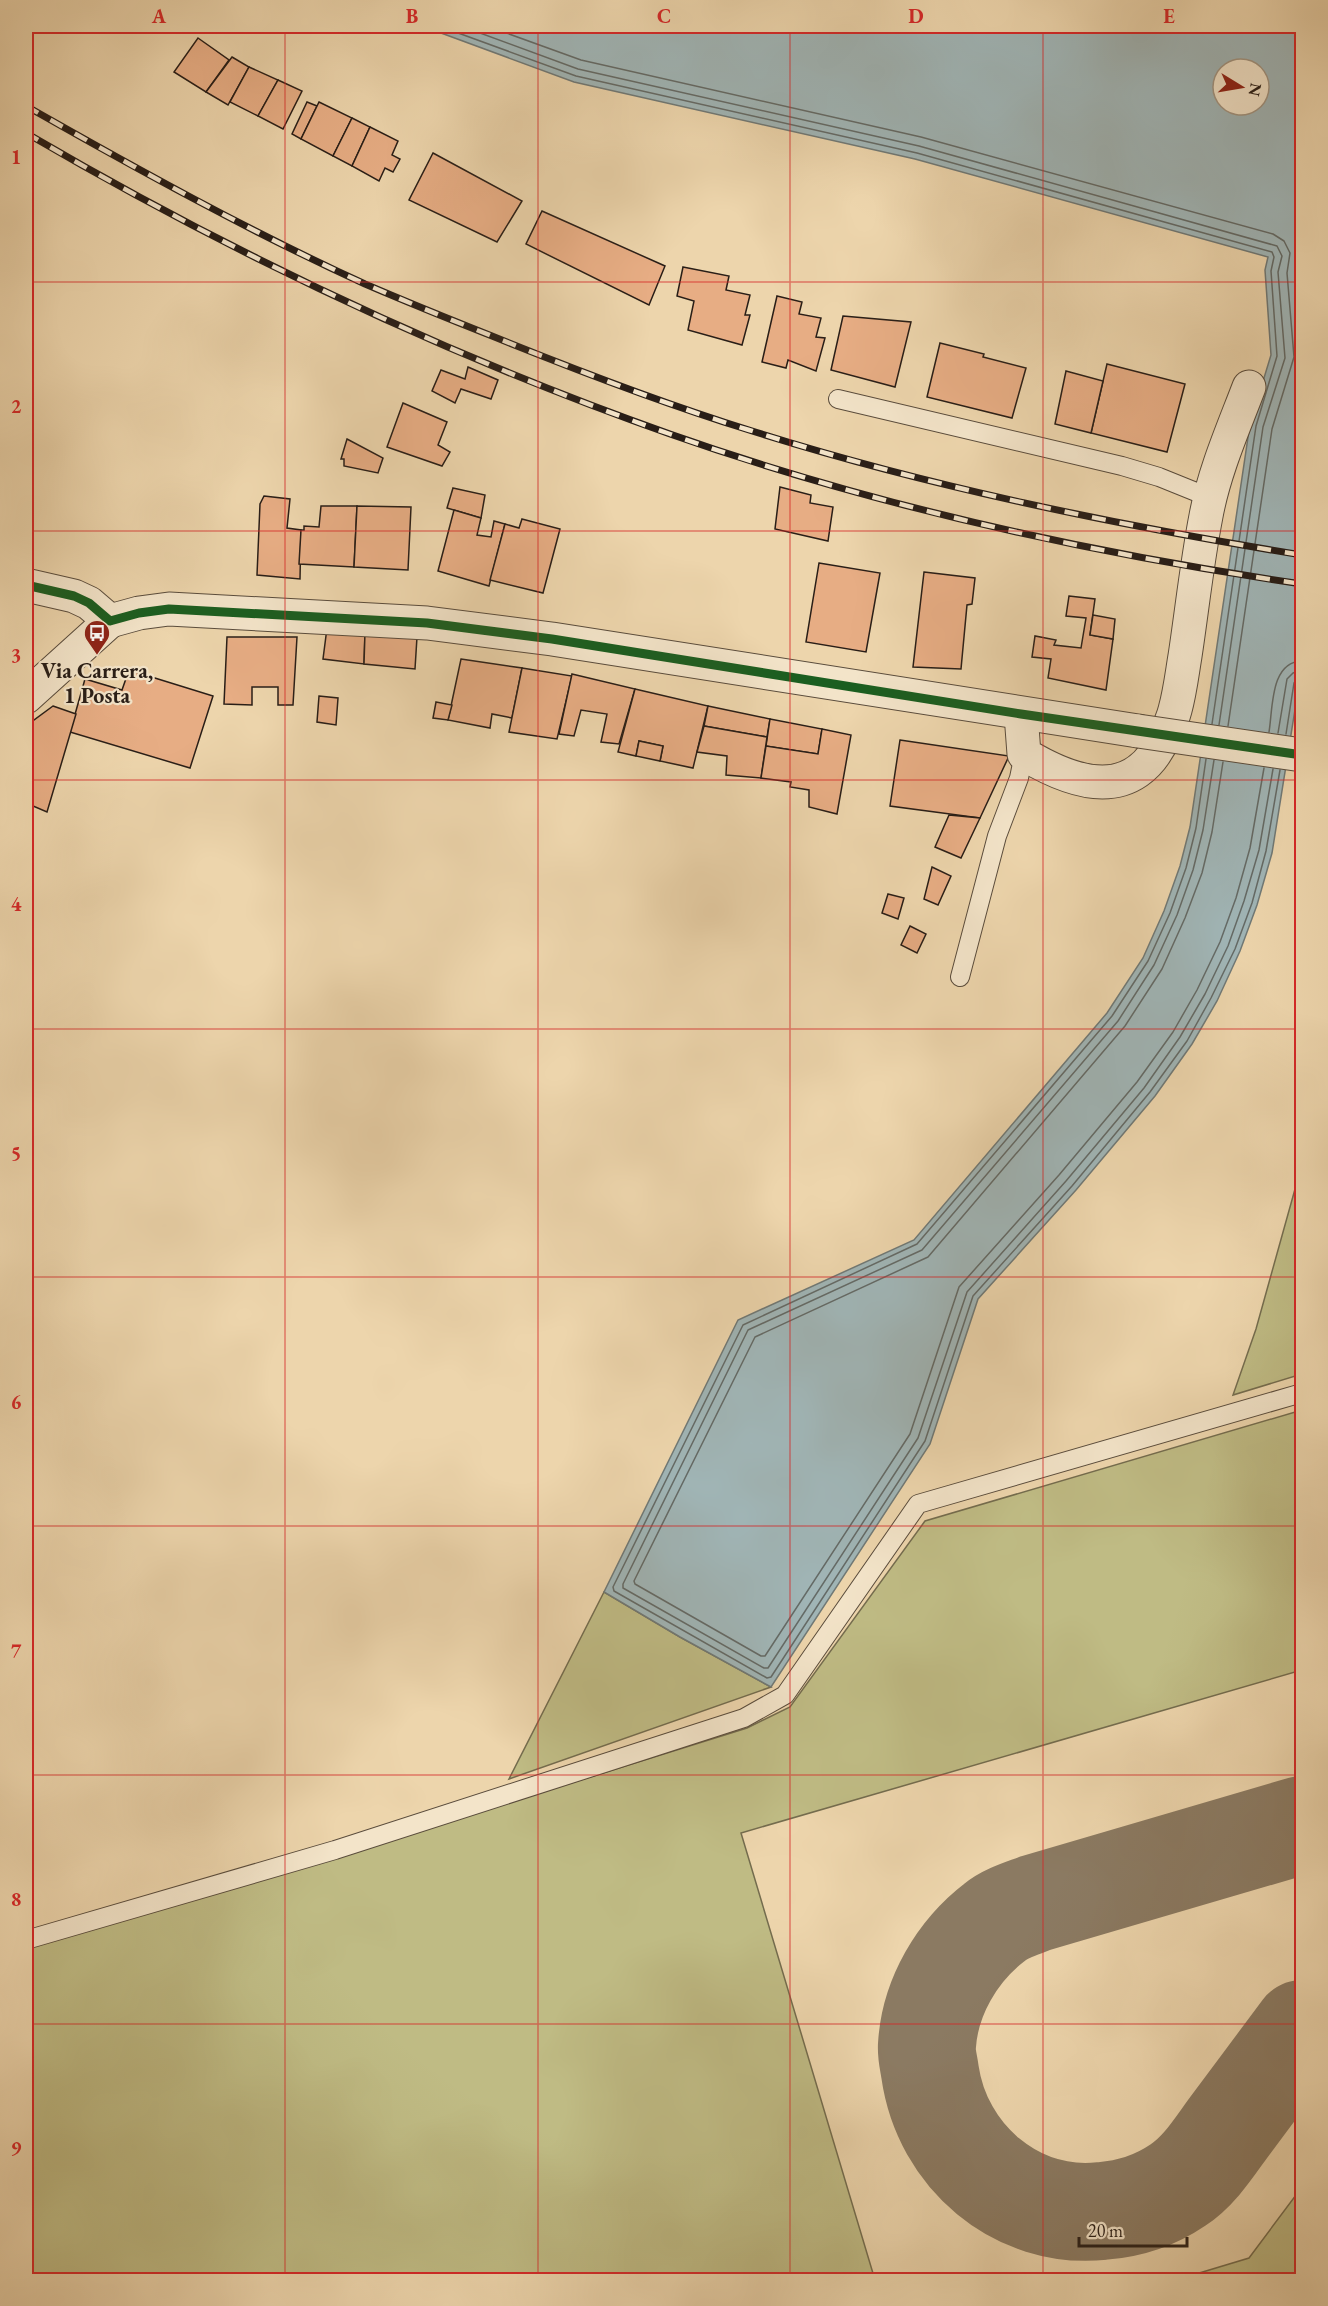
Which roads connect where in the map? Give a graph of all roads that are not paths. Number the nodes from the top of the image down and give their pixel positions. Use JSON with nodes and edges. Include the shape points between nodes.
{"nodes":[{"id":1,"x":1249,"y":387,"type":"dead end"},
{"id":2,"x":838,"y":399,"type":"dead end"},
{"id":3,"x":1211,"y":498,"type":"junction"},
{"id":4,"x":26,"y":585,"type":"edge"},
{"id":5,"x":110,"y":621,"type":"junction"},
{"id":6,"x":26,"y":697,"type":"edge"},
{"id":7,"x":1021,"y":714,"type":"junction"},
{"id":8,"x":1024,"y":754,"type":"junction"},
{"id":9,"x":1302,"y":755,"type":"edge"},
{"id":10,"x":960,"y":977,"type":"dead end"},
{"id":11,"x":1302,"y":1393,"type":"edge"},
{"id":12,"x":26,"y":1940,"type":"edge"}],
"edges":[{"from":1,"to":3,"type":"street"},
{"from":2,"to":3,"type":"lane","via":[[1122,466]]},
{"from":3,"to":8,"type":"street","via":[[1175,712],[1160,747],[1134,773],[1108,783],[1071,778]]},
{"from":4,"to":5,"type":"street","via":[[74,596]]},
{"from":5,"to":6,"type":"street"},
{"from":5,"to":7,"type":"street","via":[[169,609],[427,623],[552,639]]},
{"from":7,"to":8,"type":"street"},
{"from":7,"to":9,"type":"street","bridge":true},
{"from":8,"to":10,"type":"lane","via":[[997,836]]},
{"from":11,"to":12,"type":"lane","via":[[918,1504],[785,1695],[744,1718],[335,1850]]}]}
